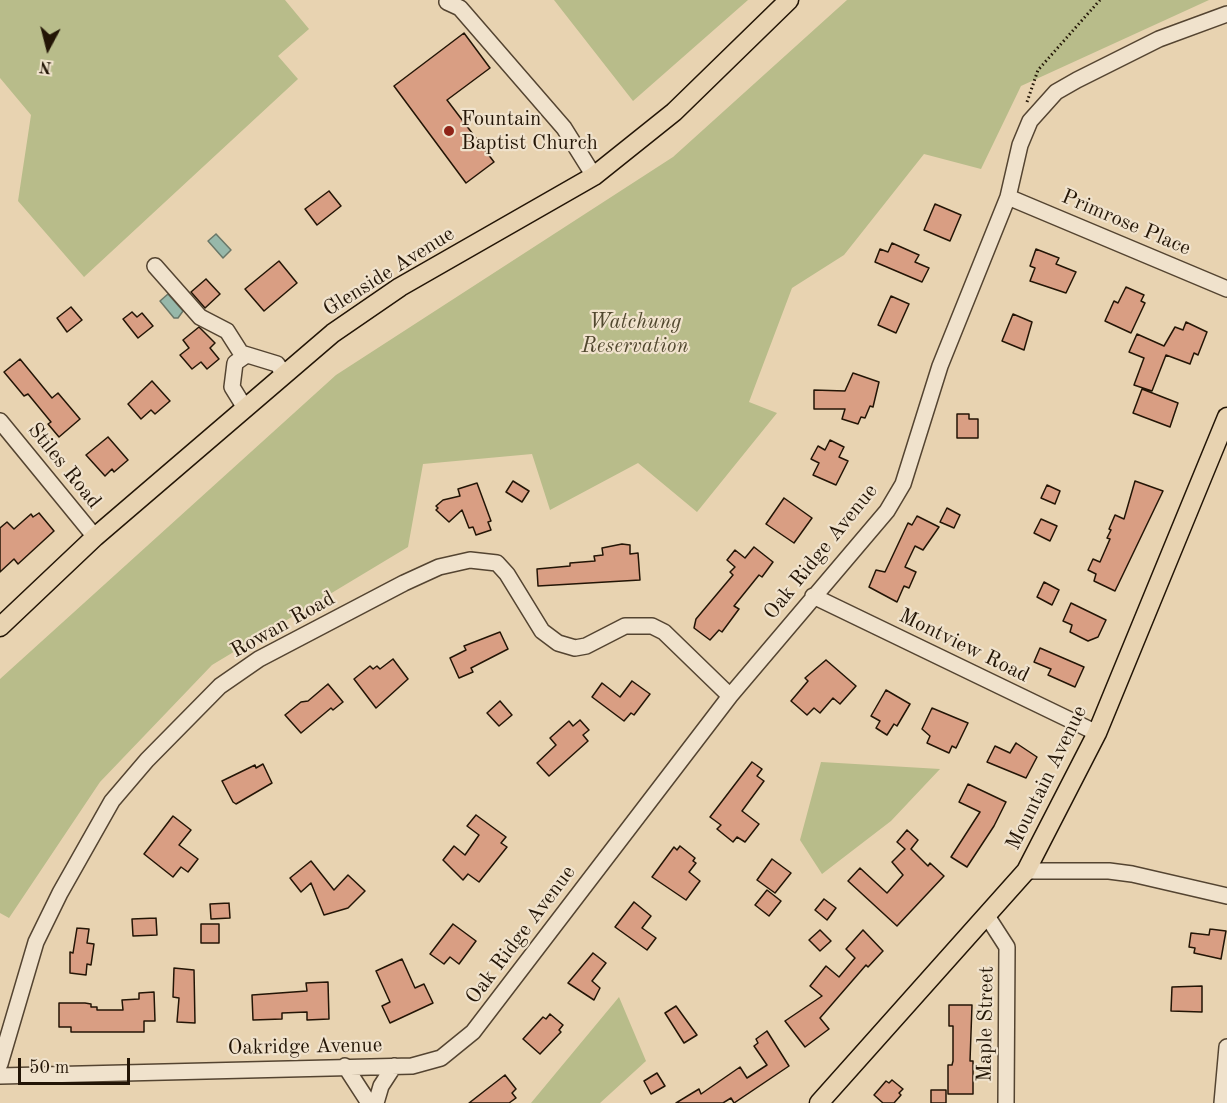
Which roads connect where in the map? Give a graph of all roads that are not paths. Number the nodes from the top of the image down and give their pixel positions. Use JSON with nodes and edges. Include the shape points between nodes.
{"nodes":[{"id":1,"x":789,"y":0,"type":"edge"},
{"id":2,"x":447,"y":2,"type":"dead end"},
{"id":3,"x":1227,"y":14,"type":"edge"},
{"id":4,"x":594,"y":176,"type":"junction"},
{"id":5,"x":1008,"y":197,"type":"junction"},
{"id":6,"x":155,"y":266,"type":"dead end"},
{"id":7,"x":1227,"y":289,"type":"edge"},
{"id":8,"x":246,"y":356,"type":"junction"},
{"id":9,"x":284,"y":374,"type":"junction"},
{"id":10,"x":246,"y":408,"type":"junction"},
{"id":11,"x":1227,"y":417,"type":"edge"},
{"id":12,"x":0,"y":421,"type":"edge"},
{"id":13,"x":95,"y":537,"type":"junction"},
{"id":14,"x":813,"y":596,"type":"junction"},
{"id":15,"x":0,"y":627,"type":"edge"},
{"id":16,"x":730,"y":696,"type":"junction"},
{"id":17,"x":1097,"y":733,"type":"junction"},
{"id":18,"x":1026,"y":871,"type":"junction"},
{"id":19,"x":1227,"y":896,"type":"edge"},
{"id":20,"x":987,"y":916,"type":"junction"},
{"id":21,"x":1227,"y":1047,"type":"edge"},
{"id":22,"x":0,"y":1064,"type":"edge"},
{"id":23,"x":345,"y":1066,"type":"junction"},
{"id":24,"x":394,"y":1066,"type":"junction"},
{"id":25,"x":0,"y":1076,"type":"edge"},
{"id":26,"x":369,"y":1103,"type":"edge"},
{"id":27,"x":376,"y":1103,"type":"edge"},
{"id":28,"x":819,"y":1103,"type":"edge"},
{"id":29,"x":1006,"y":1103,"type":"edge"},
{"id":30,"x":1222,"y":1103,"type":"edge"}],
"edges":[{"from":1,"to":4,"type":"main road","name":"Glenside Avenue","via":[[674,112]]},
{"from":2,"to":4,"type":"street","via":[[460,8],[564,128]]},
{"from":3,"to":5,"type":"street","name":"Oak Ridge Avenue","via":[[1159,39],[1056,92],[1030,121]]},
{"from":4,"to":9,"type":"main road","name":"Glenside Avenue","via":[[363,310]]},
{"from":5,"to":7,"type":"street","name":"Primrose Place"},
{"from":5,"to":14,"type":"street","name":"Oak Ridge Avenue","via":[[940,366],[903,483],[887,511]]},
{"from":6,"to":8,"type":"street","via":[[200,317],[226,331]]},
{"from":8,"to":9,"type":"street","via":[[278,364]]},
{"from":8,"to":10,"type":"street","via":[[235,363],[232,387]]},
{"from":9,"to":10,"type":"main road","name":"Glenside Avenue"},
{"from":10,"to":13,"type":"main road","name":"Glenside Avenue"},
{"from":11,"to":17,"type":"main road","name":"Mountain Avenue"},
{"from":12,"to":13,"type":"street","name":"Stiles Road"},
{"from":13,"to":15,"type":"main road","name":"Glenside Avenue"},
{"from":14,"to":16,"type":"street","name":"Oak Ridge Avenue"},
{"from":14,"to":17,"type":"street","name":"Montview Road"},
{"from":16,"to":22,"type":"street","name":"Rowan Road","via":[[664,632],[652,626],[625,626],[575,648],[558,643],[542,631],[497,563],[470,560],[439,567],[404,583],[260,659],[220,686],[112,801],[36,942]]},
{"from":16,"to":24,"type":"street","name":"Oak Ridge Avenue","via":[[473,1032],[441,1058],[412,1066]]},
{"from":17,"to":18,"type":"main road","name":"Mountain Avenue"},
{"from":18,"to":19,"type":"street","via":[[1109,871]]},
{"from":18,"to":20,"type":"main road","name":"Mountain Avenue"},
{"from":20,"to":28,"type":"main road","name":"Mountain Avenue"},
{"from":20,"to":29,"type":"street","name":"Maple Street","via":[[1007,947]]},
{"from":21,"to":30,"type":"street"},
{"from":23,"to":24,"type":"street","name":"Oakridge Avenue"},
{"from":23,"to":25,"type":"street","name":"Oakridge Avenue"},
{"from":23,"to":26,"type":"street"},
{"from":24,"to":27,"type":"street"}]}
